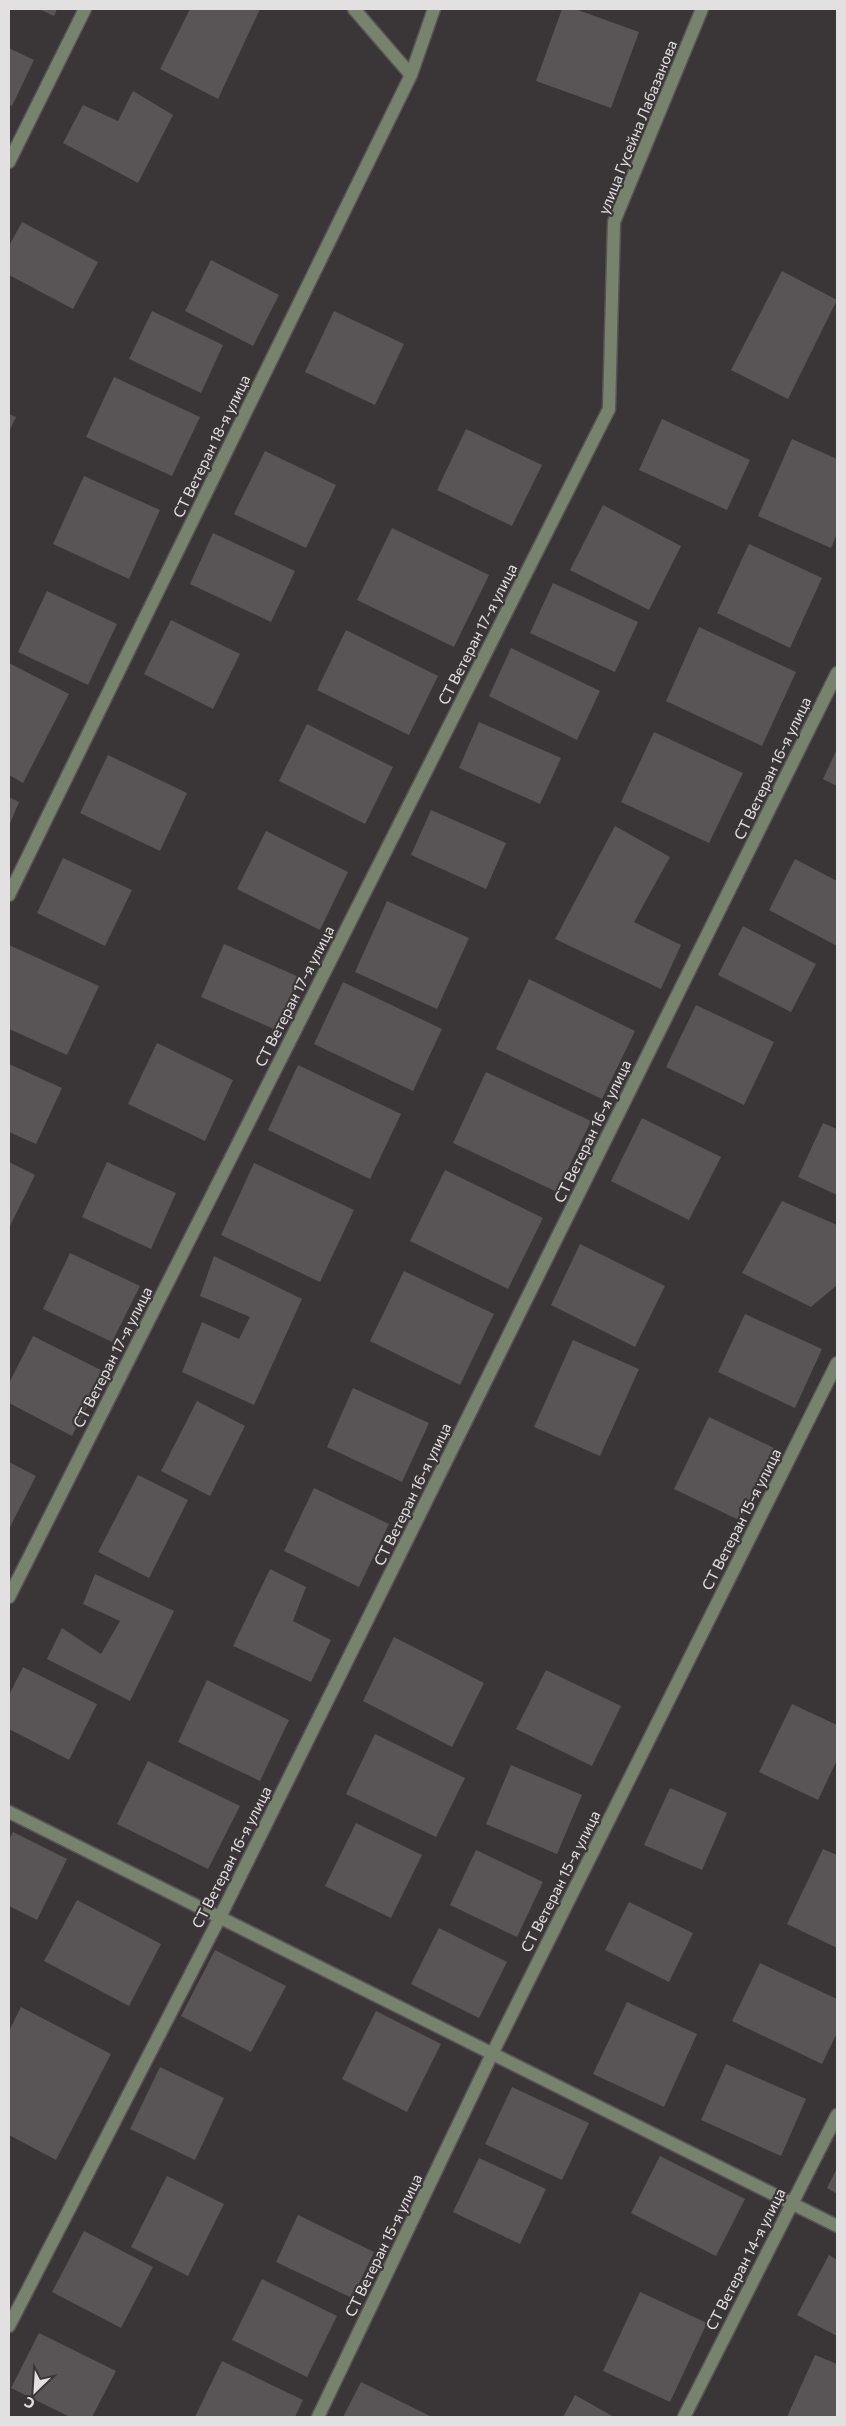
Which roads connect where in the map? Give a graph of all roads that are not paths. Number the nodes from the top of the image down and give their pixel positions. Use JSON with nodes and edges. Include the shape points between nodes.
{"nodes":[{"id":1,"x":85,"y":9,"type":"edge"},
{"id":2,"x":354,"y":9,"type":"edge"},
{"id":3,"x":434,"y":9,"type":"edge"},
{"id":4,"x":702,"y":9,"type":"edge"},
{"id":5,"x":411,"y":74,"type":"junction"},
{"id":6,"x":9,"y":162,"type":"edge"},
{"id":7,"x":609,"y":410,"type":"joint"},
{"id":8,"x":837,"y":673,"type":"edge"},
{"id":9,"x":9,"y":895,"type":"edge"},
{"id":10,"x":837,"y":1363,"type":"edge"},
{"id":11,"x":9,"y":1597,"type":"edge"},
{"id":12,"x":9,"y":1812,"type":"edge"},
{"id":13,"x":219,"y":1919,"type":"junction"},
{"id":14,"x":492,"y":2054,"type":"junction"},
{"id":15,"x":837,"y":2115,"type":"edge"},
{"id":16,"x":792,"y":2203,"type":"junction"},
{"id":17,"x":837,"y":2226,"type":"edge"},
{"id":18,"x":9,"y":2326,"type":"edge"},
{"id":19,"x":318,"y":2417,"type":"edge"},
{"id":20,"x":684,"y":2417,"type":"edge"}],
"edges":[{"from":1,"to":6,"type":"street"},
{"from":2,"to":5,"type":"street"},
{"from":3,"to":5,"type":"street","name":"СТ Ветеран 18-я улица"},
{"from":4,"to":7,"type":"street","name":"улица Гусейна Лабазанова","via":[[614,222]]},
{"from":5,"to":9,"type":"street","name":"СТ Ветеран 18-я улица"},
{"from":7,"to":11,"type":"street","name":"СТ Ветеран 17-я улица"},
{"from":8,"to":13,"type":"street","name":"СТ Ветеран 16-я улица"},
{"from":10,"to":14,"type":"street","name":"СТ Ветеран 15-я улица"},
{"from":12,"to":13,"type":"street"},
{"from":13,"to":14,"type":"street"},
{"from":13,"to":18,"type":"street","name":"СТ Ветеран 16-я улица"},
{"from":14,"to":16,"type":"street"},
{"from":14,"to":19,"type":"street","name":"СТ Ветеран 15-я улица"},
{"from":15,"to":16,"type":"street","name":"СТ Ветеран 14-я улица"},
{"from":16,"to":17,"type":"street"},
{"from":16,"to":20,"type":"street","name":"СТ Ветеран 14-я улица"}]}
